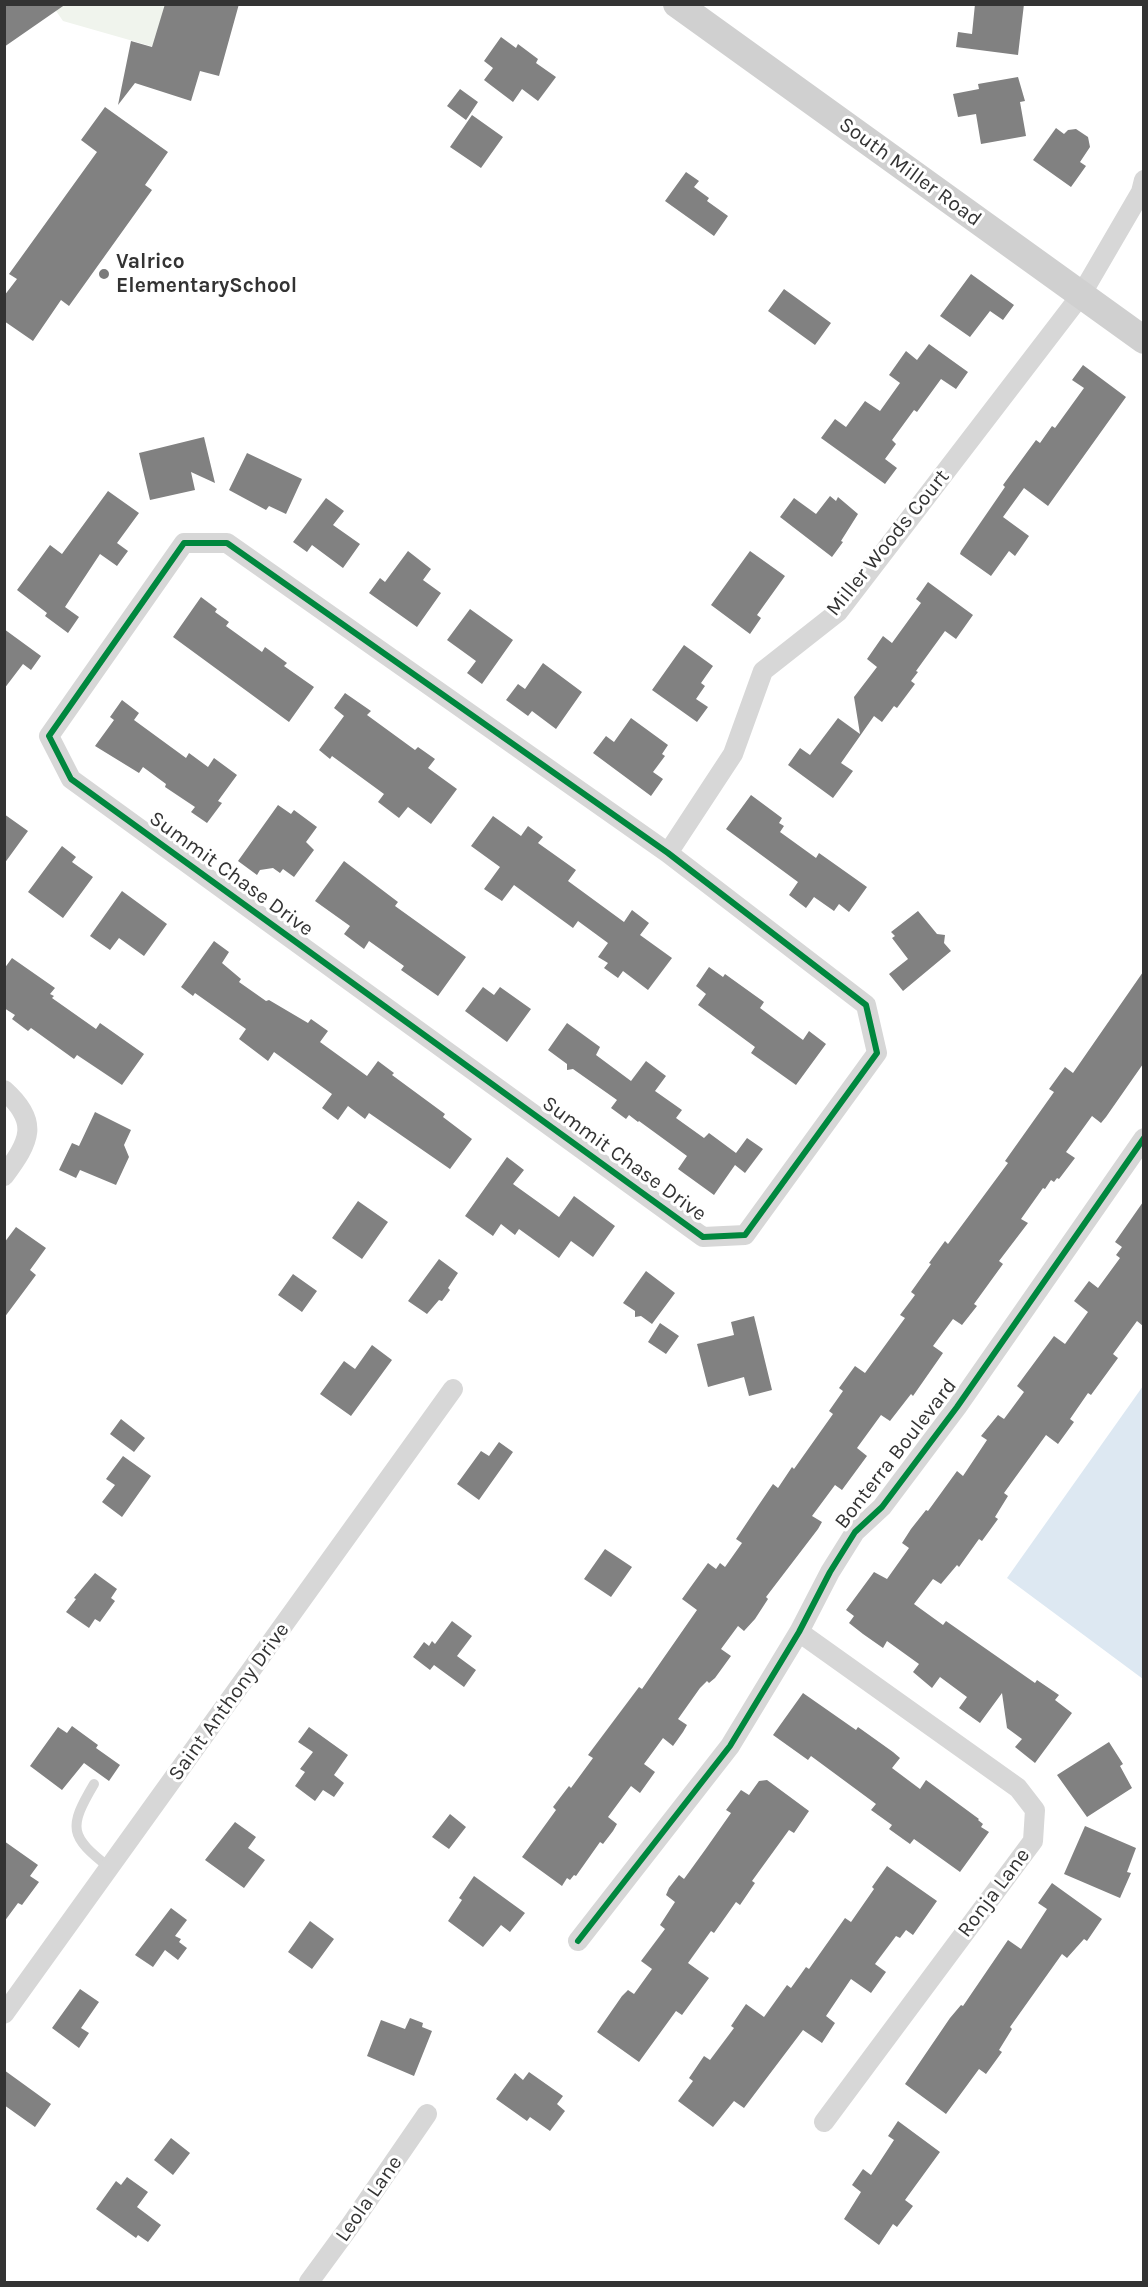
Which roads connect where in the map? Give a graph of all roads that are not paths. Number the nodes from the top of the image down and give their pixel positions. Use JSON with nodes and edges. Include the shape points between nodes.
{"nodes":[{"id":1,"x":677,"y":4,"type":"edge"},
{"id":2,"x":1143,"y":180,"type":"edge"},
{"id":3,"x":1081,"y":295,"type":"junction"},
{"id":4,"x":1143,"y":340,"type":"edge"},
{"id":5,"x":668,"y":853,"type":"junction"},
{"id":6,"x":4,"y":1090,"type":"edge"},
{"id":7,"x":1143,"y":1138,"type":"edge"},
{"id":8,"x":4,"y":1176,"type":"edge"},
{"id":9,"x":453,"y":1389,"type":"dead end"},
{"id":10,"x":800,"y":1632,"type":"junction"},
{"id":11,"x":94,"y":1785,"type":"dead end"},
{"id":12,"x":110,"y":1868,"type":"junction"},
{"id":13,"x":578,"y":1941,"type":"dead end"},
{"id":14,"x":4,"y":2014,"type":"edge"},
{"id":15,"x":427,"y":2114,"type":"dead end"},
{"id":16,"x":824,"y":2122,"type":"dead end"},
{"id":17,"x":309,"y":2283,"type":"edge"}],
"edges":[{"from":1,"to":3,"type":"street","name":"South Miller Road"},
{"from":2,"to":3,"type":"street","name":"Miller Woods Court","via":[[1141,192]]},
{"from":3,"to":4,"type":"street","name":"South Miller Road"},
{"from":3,"to":5,"type":"street","name":"Miller Woods Court","via":[[838,612],[763,671],[733,754]]},
{"from":5,"to":5,"type":"street","name":"Summit Chase Drive","via":[[866,1005],[877,1053],[745,1235],[703,1237],[72,779],[49,736],[184,543],[227,543]]},
{"from":6,"to":8,"type":"street","via":[[17,1102],[28,1123],[23,1147]]},
{"from":7,"to":10,"type":"street","name":"Bonterra Boulevard","via":[[957,1407],[882,1507],[855,1532]]},
{"from":9,"to":12,"type":"street","name":"Saint Anthony Drive"},
{"from":10,"to":13,"type":"street","name":"Bonterra Boulevard","via":[[730,1746]]},
{"from":10,"to":16,"type":"street","name":"Ronja Lane","via":[[1018,1788],[1035,1810],[1033,1841]]},
{"from":11,"to":12,"type":"lane","via":[[78,1811],[75,1826],[77,1836],[92,1854]]},
{"from":12,"to":14,"type":"street","name":"Saint Anthony Drive"},
{"from":15,"to":17,"type":"street","name":"Leola Lane"}]}
